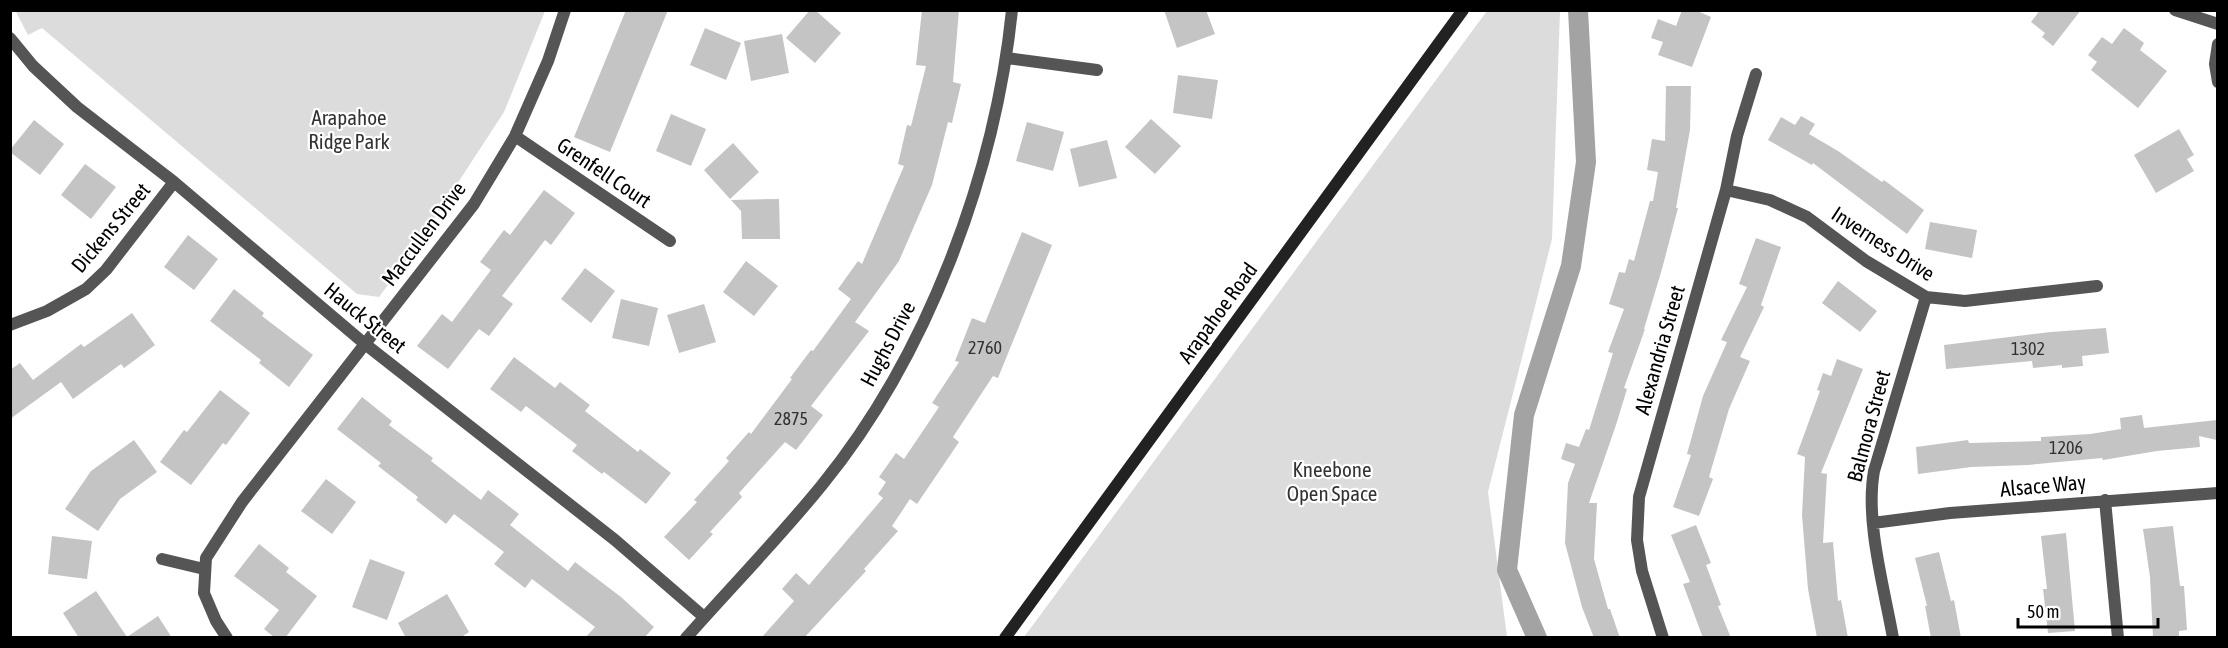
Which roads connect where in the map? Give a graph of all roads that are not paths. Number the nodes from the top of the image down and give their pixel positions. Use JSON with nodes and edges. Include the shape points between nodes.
{"nodes":[{"id":1,"x":565,"y":10,"type":"edge"},
{"id":2,"x":1012,"y":10,"type":"edge"},
{"id":3,"x":1463,"y":10,"type":"edge"},
{"id":4,"x":2175,"y":10,"type":"edge"},
{"id":5,"x":2217,"y":24,"type":"edge"},
{"id":6,"x":10,"y":38,"type":"edge"},
{"id":7,"x":2217,"y":44,"type":"edge"},
{"id":8,"x":1007,"y":58,"type":"junction"},
{"id":9,"x":1097,"y":70,"type":"dead end"},
{"id":10,"x":1756,"y":74,"type":"dead end"},
{"id":11,"x":2217,"y":82,"type":"edge"},
{"id":12,"x":515,"y":136,"type":"junction"},
{"id":13,"x":174,"y":182,"type":"junction"},
{"id":14,"x":1726,"y":190,"type":"junction"},
{"id":15,"x":670,"y":241,"type":"dead end"},
{"id":16,"x":2097,"y":286,"type":"dead end"},
{"id":17,"x":1926,"y":297,"type":"junction"},
{"id":18,"x":10,"y":326,"type":"edge"},
{"id":19,"x":365,"y":344,"type":"junction"},
{"id":20,"x":2217,"y":493,"type":"edge"},
{"id":21,"x":2105,"y":500,"type":"junction"},
{"id":22,"x":1873,"y":523,"type":"junction"},
{"id":23,"x":162,"y":559,"type":"dead end"},
{"id":24,"x":204,"y":569,"type":"junction"},
{"id":25,"x":704,"y":617,"type":"junction"},
{"id":26,"x":227,"y":638,"type":"edge"},
{"id":27,"x":686,"y":638,"type":"edge"},
{"id":28,"x":1005,"y":638,"type":"edge"},
{"id":29,"x":1663,"y":638,"type":"edge"},
{"id":30,"x":1893,"y":638,"type":"edge"},
{"id":31,"x":2118,"y":638,"type":"edge"}],
"edges":[{"from":1,"to":12,"type":"street","name":"Maccullen Drive","via":[[548,61]]},
{"from":2,"to":8,"type":"street","name":"Hughs Drive"},
{"from":3,"to":28,"type":"main road","name":"Arapahoe Road"},
{"from":4,"to":5,"type":"street"},
{"from":6,"to":13,"type":"street","name":"Hauck Street","via":[[33,66],[77,107]]},
{"from":7,"to":11,"type":"street"},
{"from":8,"to":9,"type":"street"},
{"from":8,"to":25,"type":"street","name":"Hughs Drive","via":[[976,192],[912,347],[870,418],[823,485]]},
{"from":10,"to":14,"type":"street","name":"Alexandria Street"},
{"from":12,"to":15,"type":"street","name":"Grenfell Court"},
{"from":12,"to":19,"type":"street","name":"Maccullen Drive","via":[[474,204]]},
{"from":13,"to":18,"type":"street","name":"Dickens Street","via":[[106,270],[86,289]]},
{"from":13,"to":19,"type":"street","name":"Hauck Street"},
{"from":14,"to":17,"type":"street","name":"Inverness Drive","via":[[1770,200],[1807,217],[1866,261]]},
{"from":14,"to":29,"type":"street","name":"Alexandria Street","via":[[1639,497],[1637,540],[1642,571]]},
{"from":16,"to":17,"type":"street","name":"Inverness Drive","via":[[1965,301]]},
{"from":17,"to":22,"type":"street","name":"Balmora Street","via":[[1874,471]]},
{"from":19,"to":24,"type":"street","name":"Maccullen Drive","via":[[233,516],[206,558]]},
{"from":19,"to":25,"type":"street","name":"Hauck Street","via":[[615,540]]},
{"from":20,"to":21,"type":"street","name":"Alsace Way"},
{"from":21,"to":22,"type":"street","name":"Alsace Way"},
{"from":21,"to":31,"type":"street"},
{"from":22,"to":30,"type":"street","name":"Balmora Street"},
{"from":23,"to":24,"type":"street"},
{"from":24,"to":26,"type":"street","via":[[204,593]]},
{"from":25,"to":27,"type":"street","name":"Hughs Drive"}]}
